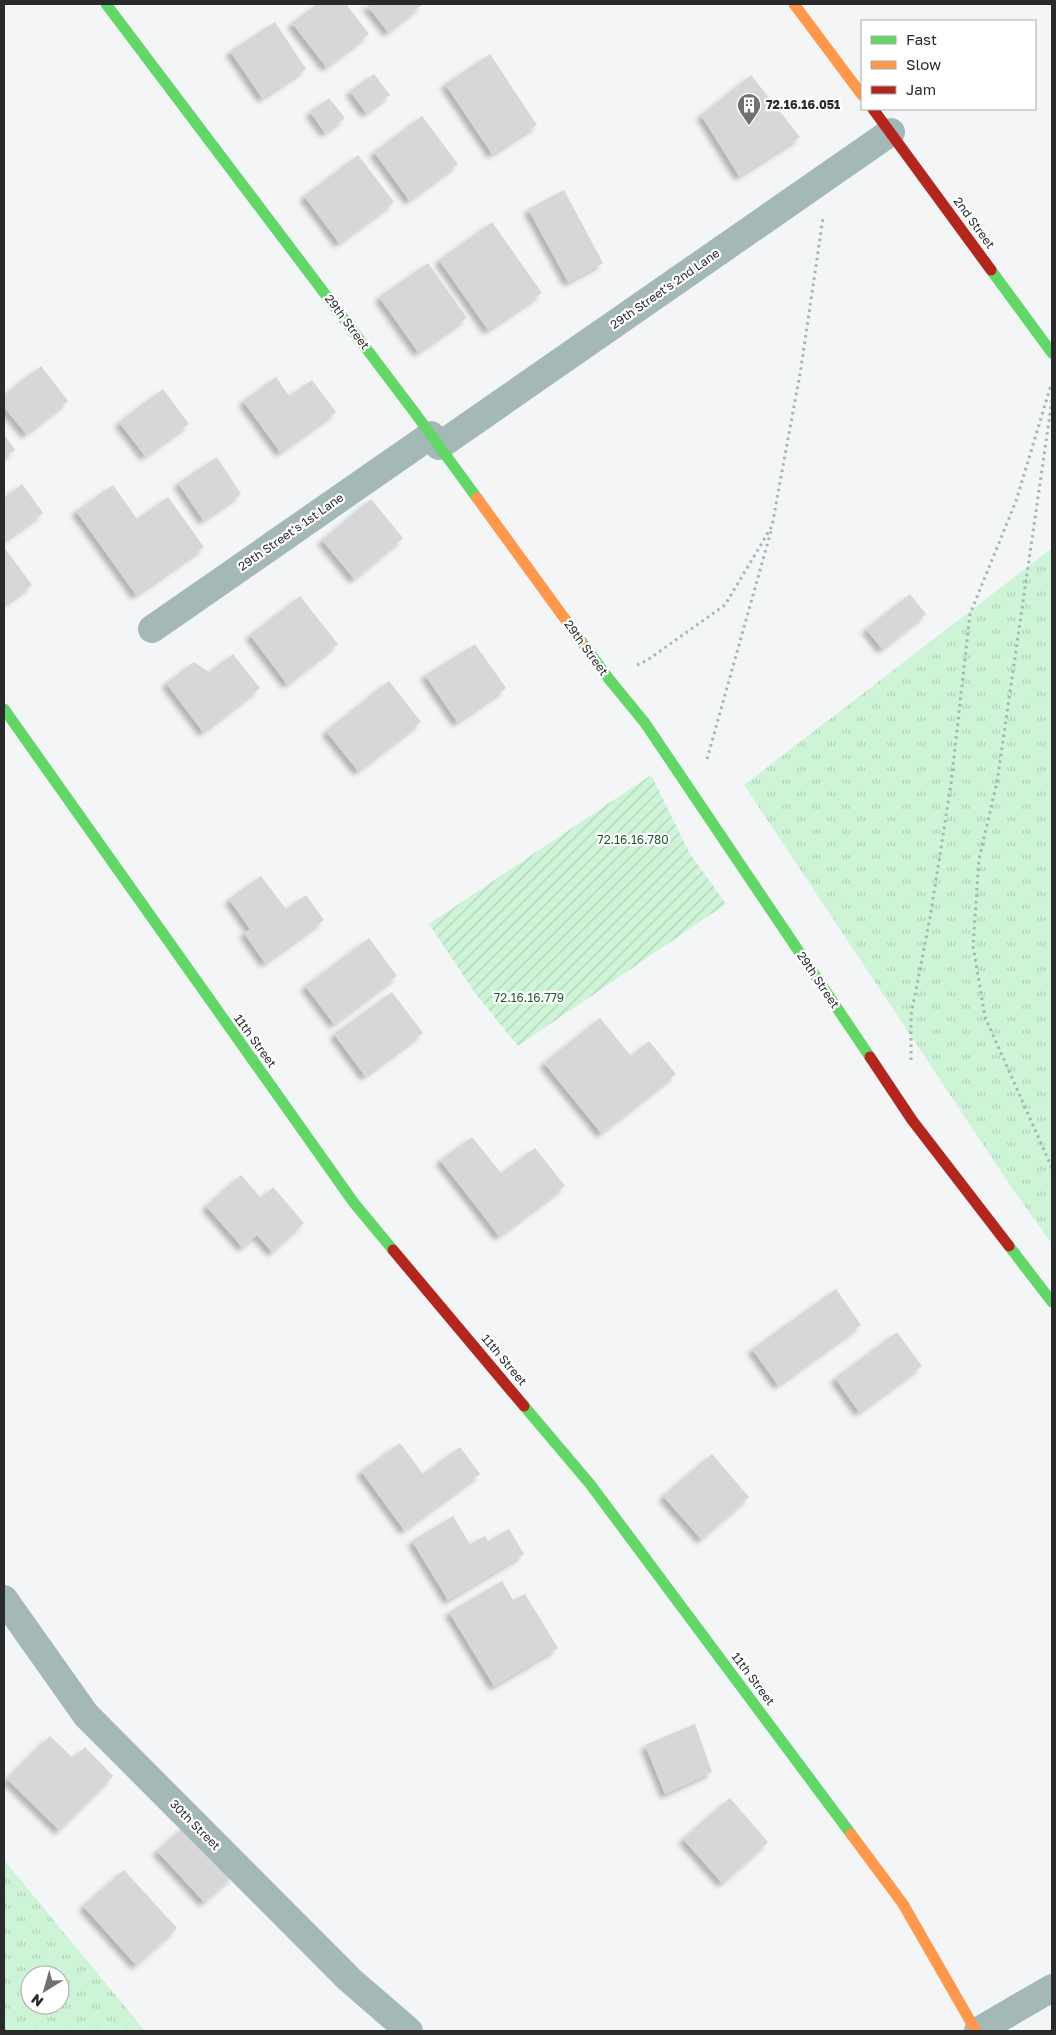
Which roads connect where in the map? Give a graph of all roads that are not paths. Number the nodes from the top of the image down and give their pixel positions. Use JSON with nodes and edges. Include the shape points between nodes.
{"nodes":[{"id":1,"x":106,"y":4,"type":"edge"},
{"id":2,"x":794,"y":4,"type":"edge"},
{"id":3,"x":861,"y":94,"type":"edge"},
{"id":4,"x":874,"y":110,"type":"edge"},
{"id":5,"x":891,"y":132,"type":"junction"},
{"id":6,"x":1052,"y":353,"type":"edge"},
{"id":7,"x":435,"y":440,"type":"junction"},
{"id":8,"x":152,"y":629,"type":"dead end"},
{"id":9,"x":4,"y":709,"type":"edge"},
{"id":10,"x":1052,"y":1302,"type":"edge"},
{"id":11,"x":4,"y":1600,"type":"edge"},
{"id":12,"x":1052,"y":1988,"type":"edge"},
{"id":13,"x":409,"y":2031,"type":"edge"},
{"id":14,"x":977,"y":2031,"type":"edge"}],
"edges":[{"from":1,"to":7,"type":"street","name":"29th Street"},
{"from":2,"to":3,"type":"street"},
{"from":4,"to":5,"type":"street","name":"2nd Street"},
{"from":5,"to":6,"type":"street","name":"2nd Street"},
{"from":5,"to":7,"type":"street","name":"29th Street's 2nd Lane"},
{"from":7,"to":8,"type":"street","name":"29th Street's 1st Lane"},
{"from":7,"to":10,"type":"street","name":"29th Street","via":[[608,679],[645,723],[912,1120]]},
{"from":9,"to":14,"type":"street","name":"11th Street","via":[[354,1203],[590,1484],[903,1904]]},
{"from":11,"to":13,"type":"street","name":"30th Street","via":[[86,1716],[350,1980]]},
{"from":12,"to":14,"type":"street"}]}
